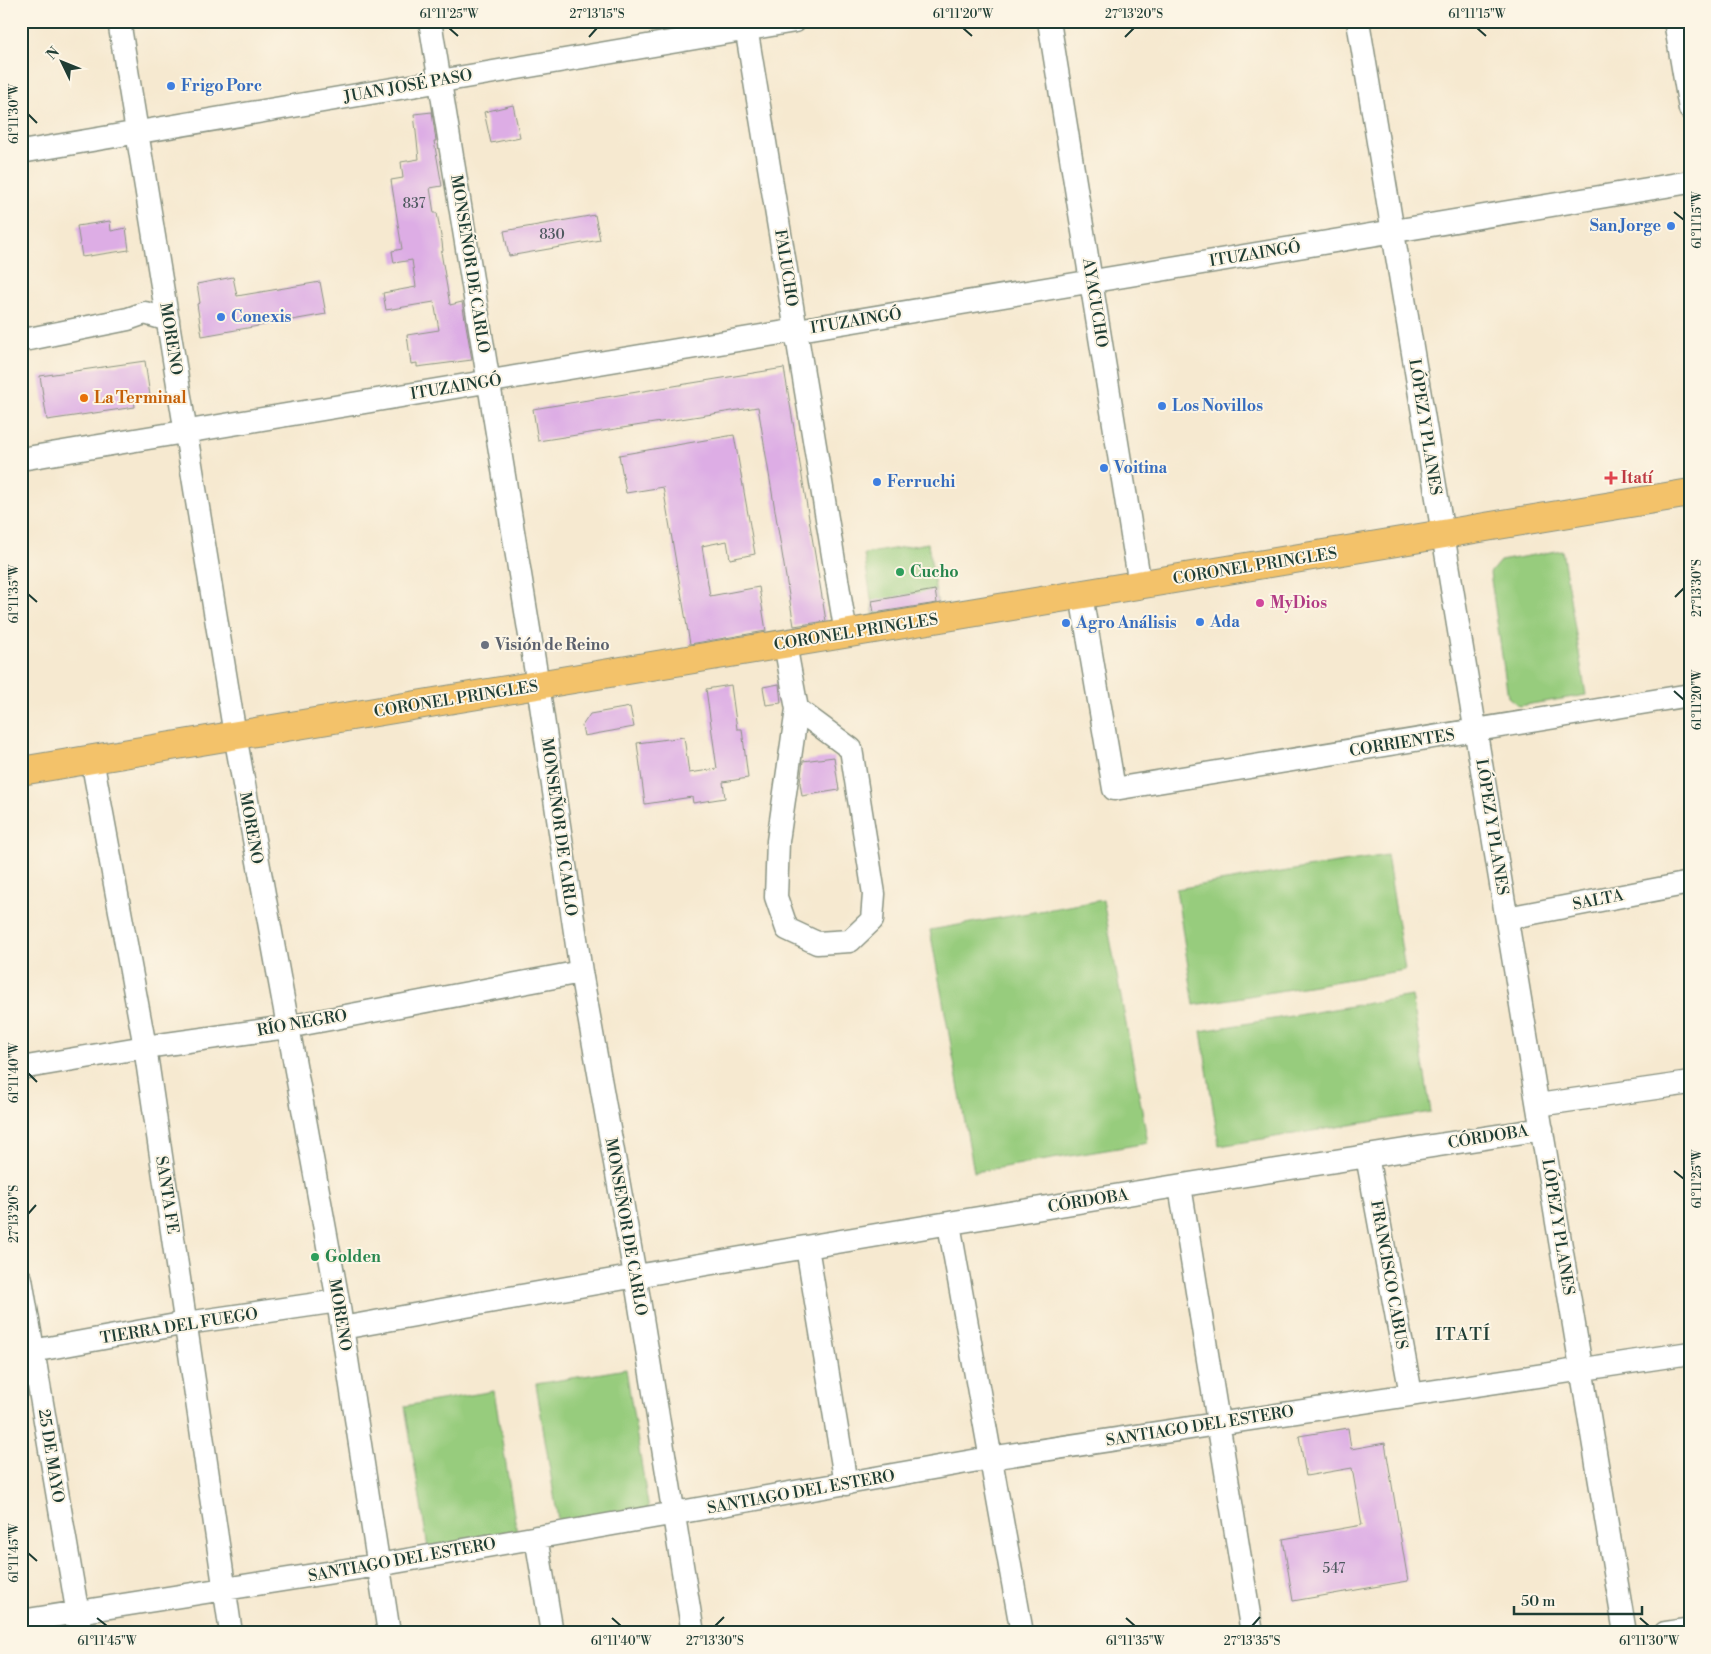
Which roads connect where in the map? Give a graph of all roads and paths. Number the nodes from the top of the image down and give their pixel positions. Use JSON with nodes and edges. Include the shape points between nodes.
{"nodes":[{"id":1,"x":119,"y":21,"type":"edge"},
{"id":2,"x":430,"y":21,"type":"edge"},
{"id":3,"x":795,"y":21,"type":"edge"},
{"id":4,"x":1049,"y":21,"type":"edge"},
{"id":5,"x":1358,"y":21,"type":"edge"},
{"id":6,"x":1675,"y":21,"type":"edge"},
{"id":7,"x":746,"y":25,"type":"edge"},
{"id":8,"x":440,"y":81,"type":"junction"},
{"id":9,"x":1690,"y":109,"type":"edge"},
{"id":10,"x":137,"y":132,"type":"junction"},
{"id":11,"x":21,"y":152,"type":"edge"},
{"id":12,"x":1690,"y":182,"type":"edge"},
{"id":13,"x":1393,"y":231,"type":"junction"},
{"id":14,"x":1091,"y":282,"type":"junction"},
{"id":15,"x":168,"y":320,"type":"junction"},
{"id":16,"x":796,"y":331,"type":"junction"},
{"id":17,"x":21,"y":338,"type":"edge"},
{"id":18,"x":489,"y":382,"type":"junction"},
{"id":19,"x":186,"y":432,"type":"junction"},
{"id":20,"x":21,"y":459,"type":"edge"},
{"id":21,"x":1690,"y":493,"type":"edge"},
{"id":22,"x":1443,"y":534,"type":"junction"},
{"id":23,"x":1140,"y":585,"type":"junction"},
{"id":24,"x":1081,"y":594,"type":"junction"},
{"id":25,"x":846,"y":634,"type":"junction"},
{"id":26,"x":785,"y":644,"type":"junction"},
{"id":27,"x":538,"y":685,"type":"junction"},
{"id":28,"x":1690,"y":695,"type":"edge"},
{"id":29,"x":797,"y":709,"type":"junction"},
{"id":30,"x":1476,"y":731,"type":"junction"},
{"id":31,"x":235,"y":736,"type":"junction"},
{"id":32,"x":92,"y":759,"type":"junction"},
{"id":33,"x":21,"y":771,"type":"edge"},
{"id":34,"x":1690,"y":883,"type":"edge"},
{"id":35,"x":1506,"y":918,"type":"junction"},
{"id":36,"x":581,"y":972,"type":"junction"},
{"id":37,"x":287,"y":1027,"type":"junction"},
{"id":38,"x":145,"y":1047,"type":"junction"},
{"id":39,"x":21,"y":1068,"type":"edge"},
{"id":40,"x":1690,"y":1083,"type":"edge"},
{"id":41,"x":1538,"y":1105,"type":"junction"},
{"id":42,"x":1542,"y":1129,"type":"junction"},
{"id":43,"x":1367,"y":1156,"type":"junction"},
{"id":44,"x":1180,"y":1186,"type":"junction"},
{"id":45,"x":950,"y":1224,"type":"junction"},
{"id":46,"x":807,"y":1247,"type":"junction"},
{"id":47,"x":635,"y":1275,"type":"junction"},
{"id":48,"x":21,"y":1279,"type":"edge"},
{"id":49,"x":338,"y":1301,"type":"junction"},
{"id":50,"x":187,"y":1323,"type":"junction"},
{"id":51,"x":342,"y":1328,"type":"junction"},
{"id":52,"x":28,"y":1352,"type":"edge"},
{"id":53,"x":1690,"y":1353,"type":"edge"},
{"id":54,"x":1582,"y":1368,"type":"junction"},
{"id":55,"x":1411,"y":1394,"type":"junction"},
{"id":56,"x":1217,"y":1423,"type":"junction"},
{"id":57,"x":990,"y":1458,"type":"junction"},
{"id":58,"x":846,"y":1484,"type":"junction"},
{"id":59,"x":673,"y":1515,"type":"junction"},
{"id":60,"x":536,"y":1537,"type":"junction"},
{"id":61,"x":378,"y":1565,"type":"junction"},
{"id":62,"x":224,"y":1589,"type":"junction"},
{"id":63,"x":21,"y":1621,"type":"edge"},
{"id":64,"x":79,"y":1622,"type":"edge"},
{"id":65,"x":1690,"y":1629,"type":"edge"},
{"id":66,"x":231,"y":1633,"type":"edge"},
{"id":67,"x":389,"y":1633,"type":"edge"},
{"id":68,"x":552,"y":1633,"type":"edge"},
{"id":69,"x":693,"y":1633,"type":"edge"},
{"id":70,"x":1022,"y":1633,"type":"edge"},
{"id":71,"x":1252,"y":1633,"type":"edge"},
{"id":72,"x":1626,"y":1633,"type":"edge"},
{"id":73,"x":1665,"y":1633,"type":"edge"}],
"edges":[{"from":1,"to":10,"type":"street","name":"MORENO"},
{"from":2,"to":8,"type":"street","name":"MONSEÑOR DE CARLO"},
{"from":3,"to":7,"type":"street","name":"JUAN JOSÉ PASO"},
{"from":4,"to":14,"type":"street","name":"AYACUCHO"},
{"from":5,"to":13,"type":"street","name":"LÓPEZ Y PLANES"},
{"from":6,"to":9,"type":"street"},
{"from":7,"to":8,"type":"street","name":"JUAN JOSÉ PASO"},
{"from":7,"to":16,"type":"street","name":"FALUCHO"},
{"from":8,"to":10,"type":"street","name":"JUAN JOSÉ PASO"},
{"from":8,"to":18,"type":"street","name":"MONSEÑOR DE CARLO"},
{"from":10,"to":11,"type":"street","name":"JUAN JOSÉ PASO"},
{"from":10,"to":15,"type":"street","name":"MORENO"},
{"from":12,"to":13,"type":"street","name":"ITUZAINGÓ"},
{"from":13,"to":14,"type":"street","name":"ITUZAINGÓ"},
{"from":13,"to":22,"type":"street","name":"LÓPEZ Y PLANES"},
{"from":14,"to":16,"type":"street","name":"ITUZAINGÓ"},
{"from":14,"to":23,"type":"street","name":"AYACUCHO"},
{"from":15,"to":17,"type":"street","via":[[145,313],[29,339]]},
{"from":15,"to":19,"type":"street","name":"MORENO"},
{"from":16,"to":18,"type":"street","name":"ITUZAINGÓ"},
{"from":16,"to":25,"type":"street","name":"FALUCHO"},
{"from":18,"to":19,"type":"street","name":"ITUZAINGÓ"},
{"from":18,"to":27,"type":"street","name":"MONSEÑOR DE CARLO"},
{"from":19,"to":20,"type":"street","name":"ITUZAINGÓ"},
{"from":19,"to":31,"type":"street","name":"MORENO"},
{"from":21,"to":22,"type":"main road","name":"CORONEL PRINGLES"},
{"from":22,"to":23,"type":"main road","name":"CORONEL PRINGLES"},
{"from":22,"to":30,"type":"street","name":"LÓPEZ Y PLANES"},
{"from":23,"to":24,"type":"main road","name":"CORONEL PRINGLES"},
{"from":24,"to":25,"type":"main road","name":"CORONEL PRINGLES"},
{"from":24,"to":30,"type":"street","name":"CORRIENTES","via":[[1114,789]]},
{"from":25,"to":26,"type":"main road","name":"CORONEL PRINGLES"},
{"from":26,"to":27,"type":"main road","name":"CORONEL PRINGLES"},
{"from":26,"to":29,"type":"street"},
{"from":27,"to":31,"type":"main road","name":"CORONEL PRINGLES"},
{"from":27,"to":36,"type":"street","name":"MONSEÑOR DE CARLO"},
{"from":28,"to":30,"type":"street","name":"CORRIENTES"},
{"from":29,"to":29,"type":"street","via":[[778,841],[776,898],[787,929],[817,943],[850,941],[872,920],[874,894],[851,749]]},
{"from":30,"to":35,"type":"street","name":"LÓPEZ Y PLANES"},
{"from":31,"to":32,"type":"main road","name":"CORONEL PRINGLES"},
{"from":31,"to":37,"type":"street","name":"MORENO"},
{"from":32,"to":33,"type":"main road","name":"CORONEL PRINGLES"},
{"from":32,"to":38,"type":"street","name":"SANTA FE"},
{"from":34,"to":35,"type":"street","name":"SALTA"},
{"from":35,"to":41,"type":"street","name":"LÓPEZ Y PLANES"},
{"from":36,"to":37,"type":"street","name":"RÍO NEGRO"},
{"from":36,"to":47,"type":"street","name":"MONSEÑOR DE CARLO"},
{"from":37,"to":38,"type":"street","name":"RÍO NEGRO"},
{"from":37,"to":49,"type":"street","name":"MORENO"},
{"from":38,"to":39,"type":"street","name":"RÍO NEGRO"},
{"from":38,"to":50,"type":"street","name":"SANTA FE"},
{"from":40,"to":41,"type":"street","name":"CÓRDOBA"},
{"from":41,"to":42,"type":"street","name":"LÓPEZ Y PLANES"},
{"from":42,"to":43,"type":"street","name":"CÓRDOBA"},
{"from":42,"to":54,"type":"street","name":"LÓPEZ Y PLANES"},
{"from":43,"to":44,"type":"street","name":"CÓRDOBA"},
{"from":43,"to":55,"type":"street","name":"FRANCISCO CABUS"},
{"from":44,"to":45,"type":"street","name":"CÓRDOBA"},
{"from":44,"to":56,"type":"street"},
{"from":45,"to":46,"type":"street","name":"CÓRDOBA"},
{"from":45,"to":57,"type":"street"},
{"from":46,"to":47,"type":"street","name":"CÓRDOBA"},
{"from":46,"to":58,"type":"street"},
{"from":47,"to":51,"type":"street"},
{"from":47,"to":59,"type":"street","name":"MONSEÑOR DE CARLO"},
{"from":48,"to":52,"type":"street","name":"25 DE MAYO"},
{"from":49,"to":50,"type":"street","name":"TIERRA DEL FUEGO"},
{"from":49,"to":51,"type":"street","name":"MORENO"},
{"from":50,"to":52,"type":"street","name":"TIERRA DEL FUEGO"},
{"from":50,"to":62,"type":"street","name":"SANTA FE"},
{"from":51,"to":61,"type":"street","name":"MORENO"},
{"from":52,"to":64,"type":"street","name":"25 DE MAYO"},
{"from":53,"to":54,"type":"street","name":"SANTIAGO DEL ESTERO"},
{"from":54,"to":55,"type":"street","name":"SANTIAGO DEL ESTERO"},
{"from":54,"to":72,"type":"street","name":"LÓPEZ Y PLANES"},
{"from":55,"to":56,"type":"street","name":"SANTIAGO DEL ESTERO"},
{"from":56,"to":57,"type":"street","name":"SANTIAGO DEL ESTERO"},
{"from":56,"to":71,"type":"street"},
{"from":57,"to":58,"type":"street","name":"SANTIAGO DEL ESTERO"},
{"from":57,"to":70,"type":"street"},
{"from":58,"to":59,"type":"street","name":"SANTIAGO DEL ESTERO"},
{"from":59,"to":60,"type":"street","name":"SANTIAGO DEL ESTERO"},
{"from":59,"to":69,"type":"street","name":"MONSEÑOR DE CARLO"},
{"from":60,"to":61,"type":"street","name":"SANTIAGO DEL ESTERO"},
{"from":60,"to":68,"type":"street"},
{"from":61,"to":62,"type":"street","name":"SANTIAGO DEL ESTERO"},
{"from":61,"to":67,"type":"street","name":"MORENO"},
{"from":62,"to":64,"type":"street","name":"SANTIAGO DEL ESTERO"},
{"from":62,"to":66,"type":"street","name":"SANTA FE"},
{"from":63,"to":64,"type":"street","name":"SANTIAGO DEL ESTERO"},
{"from":65,"to":73,"type":"street"}]}
